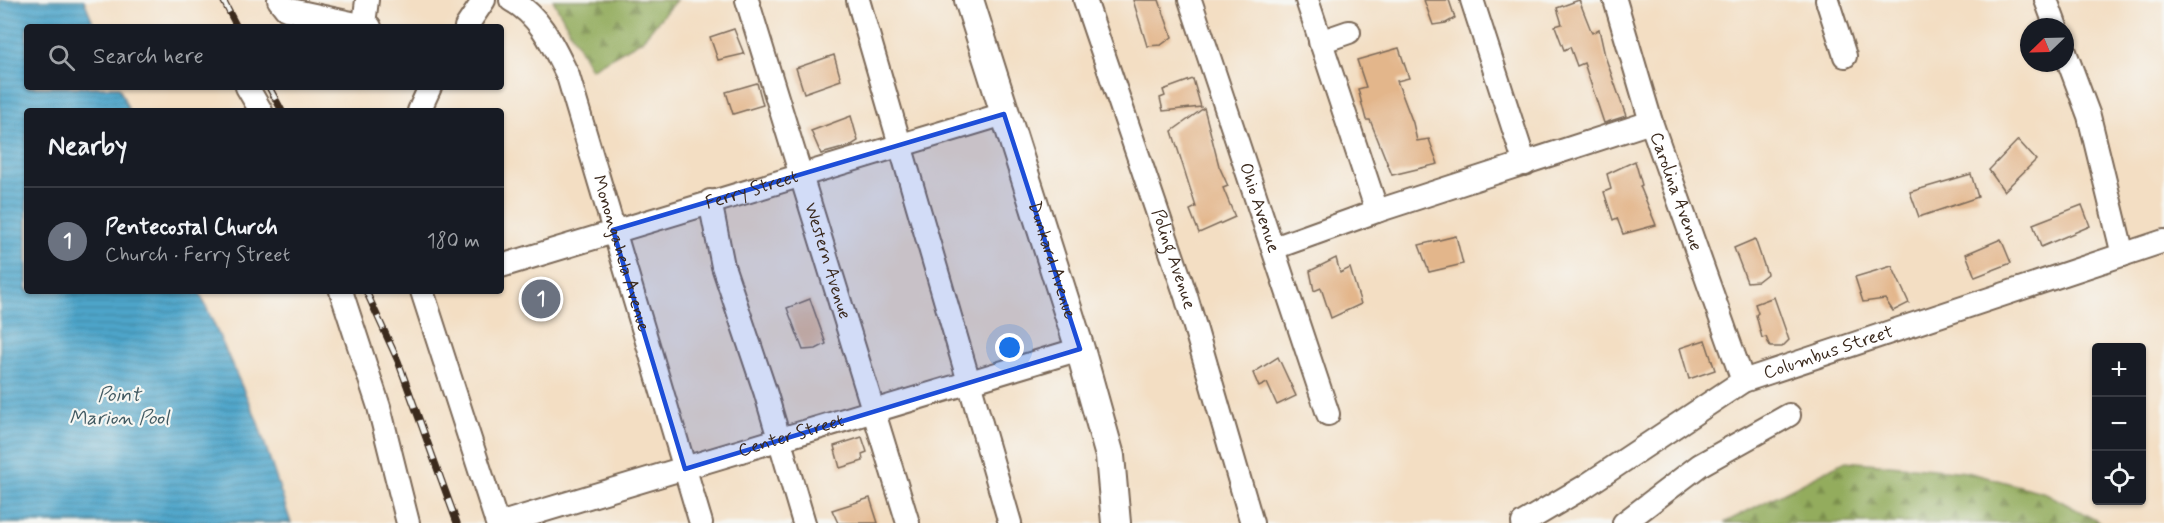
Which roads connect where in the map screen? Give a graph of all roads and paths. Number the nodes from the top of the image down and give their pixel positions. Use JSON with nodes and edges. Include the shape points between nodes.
{"nodes":[{"id":1,"x":279,"y":0,"type":"edge"},
{"id":2,"x":367,"y":0,"type":"edge"},
{"id":3,"x":484,"y":0,"type":"edge"},
{"id":4,"x":511,"y":0,"type":"edge"},
{"id":5,"x":747,"y":0,"type":"edge"},
{"id":6,"x":858,"y":0,"type":"edge"},
{"id":7,"x":969,"y":0,"type":"edge"},
{"id":8,"x":1084,"y":0,"type":"edge"},
{"id":9,"x":1190,"y":0,"type":"edge"},
{"id":10,"x":1307,"y":0,"type":"edge"},
{"id":11,"x":1472,"y":0,"type":"edge"},
{"id":12,"x":1615,"y":0,"type":"edge"},
{"id":13,"x":1827,"y":0,"type":"edge"},
{"id":14,"x":2046,"y":0,"type":"edge"},
{"id":15,"x":2053,"y":18,"type":"edge"},
{"id":16,"x":357,"y":24,"type":"edge"},
{"id":17,"x":367,"y":24,"type":"edge"},
{"id":18,"x":468,"y":24,"type":"edge"},
{"id":19,"x":1349,"y":32,"type":"dead end"},
{"id":20,"x":1320,"y":42,"type":"junction"},
{"id":21,"x":1845,"y":56,"type":"dead end"},
{"id":22,"x":2072,"y":72,"type":"edge"},
{"id":23,"x":249,"y":90,"type":"edge"},
{"id":24,"x":429,"y":90,"type":"edge"},
{"id":25,"x":259,"y":108,"type":"edge"},
{"id":26,"x":420,"y":108,"type":"edge"},
{"id":27,"x":1004,"y":114,"type":"junction"},
{"id":28,"x":1651,"y":122,"type":"junction"},
{"id":29,"x":899,"y":144,"type":"junction"},
{"id":30,"x":1525,"y":164,"type":"junction"},
{"id":31,"x":802,"y":173,"type":"junction"},
{"id":32,"x":710,"y":201,"type":"junction"},
{"id":33,"x":1377,"y":211,"type":"junction"},
{"id":34,"x":613,"y":230,"type":"junction"},
{"id":35,"x":2164,"y":241,"type":"edge"},
{"id":36,"x":1274,"y":248,"type":"junction"},
{"id":37,"x":2123,"y":255,"type":"junction"},
{"id":38,"x":504,"y":265,"type":"edge"},
{"id":39,"x":342,"y":294,"type":"edge"},
{"id":40,"x":423,"y":294,"type":"edge"},
{"id":41,"x":1080,"y":349,"type":"junction"},
{"id":42,"x":1743,"y":381,"type":"junction"},
{"id":43,"x":968,"y":382,"type":"junction"},
{"id":44,"x":874,"y":410,"type":"junction"},
{"id":45,"x":1328,"y":414,"type":"dead end"},
{"id":46,"x":1789,"y":415,"type":"dead end"},
{"id":47,"x":779,"y":440,"type":"junction"},
{"id":48,"x":685,"y":469,"type":"junction"},
{"id":49,"x":408,"y":523,"type":"edge"},
{"id":50,"x":500,"y":523,"type":"edge"},
{"id":51,"x":701,"y":523,"type":"edge"},
{"id":52,"x":804,"y":523,"type":"edge"},
{"id":53,"x":908,"y":523,"type":"edge"},
{"id":54,"x":1010,"y":523,"type":"edge"},
{"id":55,"x":1116,"y":523,"type":"edge"},
{"id":56,"x":1252,"y":523,"type":"edge"},
{"id":57,"x":1523,"y":523,"type":"edge"},
{"id":58,"x":1624,"y":523,"type":"edge"}],
"edges":[{"from":1,"to":16,"type":"street","via":[[286,9]]},
{"from":2,"to":17,"type":"street"},
{"from":3,"to":18,"type":"street"},
{"from":4,"to":34,"type":"street","name":"Monongahela Avenue","via":[[523,6],[549,37],[568,76]]},
{"from":5,"to":31,"type":"street","name":"Western Avenue"},
{"from":6,"to":29,"type":"street"},
{"from":7,"to":27,"type":"main road","name":"Dunkard Avenue"},
{"from":8,"to":56,"type":"street","name":"Poling Avenue","via":[[1186,296]]},
{"from":9,"to":36,"type":"street","name":"Ohio Avenue"},
{"from":10,"to":20,"type":"street"},
{"from":11,"to":30,"type":"street"},
{"from":12,"to":28,"type":"street","name":"Carolina Avenue"},
{"from":13,"to":21,"type":"street"},
{"from":14,"to":15,"type":"street"},
{"from":19,"to":20,"type":"street"},
{"from":20,"to":33,"type":"street"},
{"from":22,"to":37,"type":"street","via":[[2089,116]]},
{"from":23,"to":25,"type":"street"},
{"from":24,"to":26,"type":"street"},
{"from":27,"to":29,"type":"street","name":"Ferry Street"},
{"from":27,"to":41,"type":"main road","name":"Dunkard Avenue"},
{"from":28,"to":30,"type":"street"},
{"from":28,"to":42,"type":"street","name":"Carolina Avenue"},
{"from":29,"to":31,"type":"street","name":"Ferry Street"},
{"from":29,"to":43,"type":"street"},
{"from":30,"to":33,"type":"street"},
{"from":31,"to":32,"type":"street","name":"Ferry Street"},
{"from":31,"to":44,"type":"street","name":"Western Avenue"},
{"from":32,"to":34,"type":"street","name":"Ferry Street"},
{"from":32,"to":47,"type":"street","via":[[723,266]]},
{"from":33,"to":36,"type":"street"},
{"from":34,"to":38,"type":"street","name":"Ferry Street"},
{"from":34,"to":48,"type":"street","name":"Monongahela Avenue"},
{"from":35,"to":37,"type":"street","name":"Columbus Street"},
{"from":36,"to":45,"type":"street","name":"Ohio Avenue"},
{"from":37,"to":42,"type":"street","name":"Columbus Street"},
{"from":39,"to":49,"type":"street","via":[[379,407]]},
{"from":40,"to":50,"type":"street"},
{"from":41,"to":43,"type":"street","name":"Center Street"},
{"from":41,"to":55,"type":"main road","name":"Dunkard Avenue","via":[[1110,456]]},
{"from":42,"to":57,"type":"street","name":"Columbus Street"},
{"from":43,"to":44,"type":"street","name":"Center Street"},
{"from":43,"to":54,"type":"street"},
{"from":44,"to":47,"type":"street","name":"Center Street"},
{"from":44,"to":53,"type":"street","name":"Western Avenue"},
{"from":46,"to":58,"type":"street","via":[[1700,465]]},
{"from":47,"to":48,"type":"street","name":"Center Street"},
{"from":47,"to":52,"type":"street"},
{"from":48,"to":50,"type":"street","name":"Center Street"},
{"from":48,"to":51,"type":"street","name":"Monongahela Avenue"}]}
